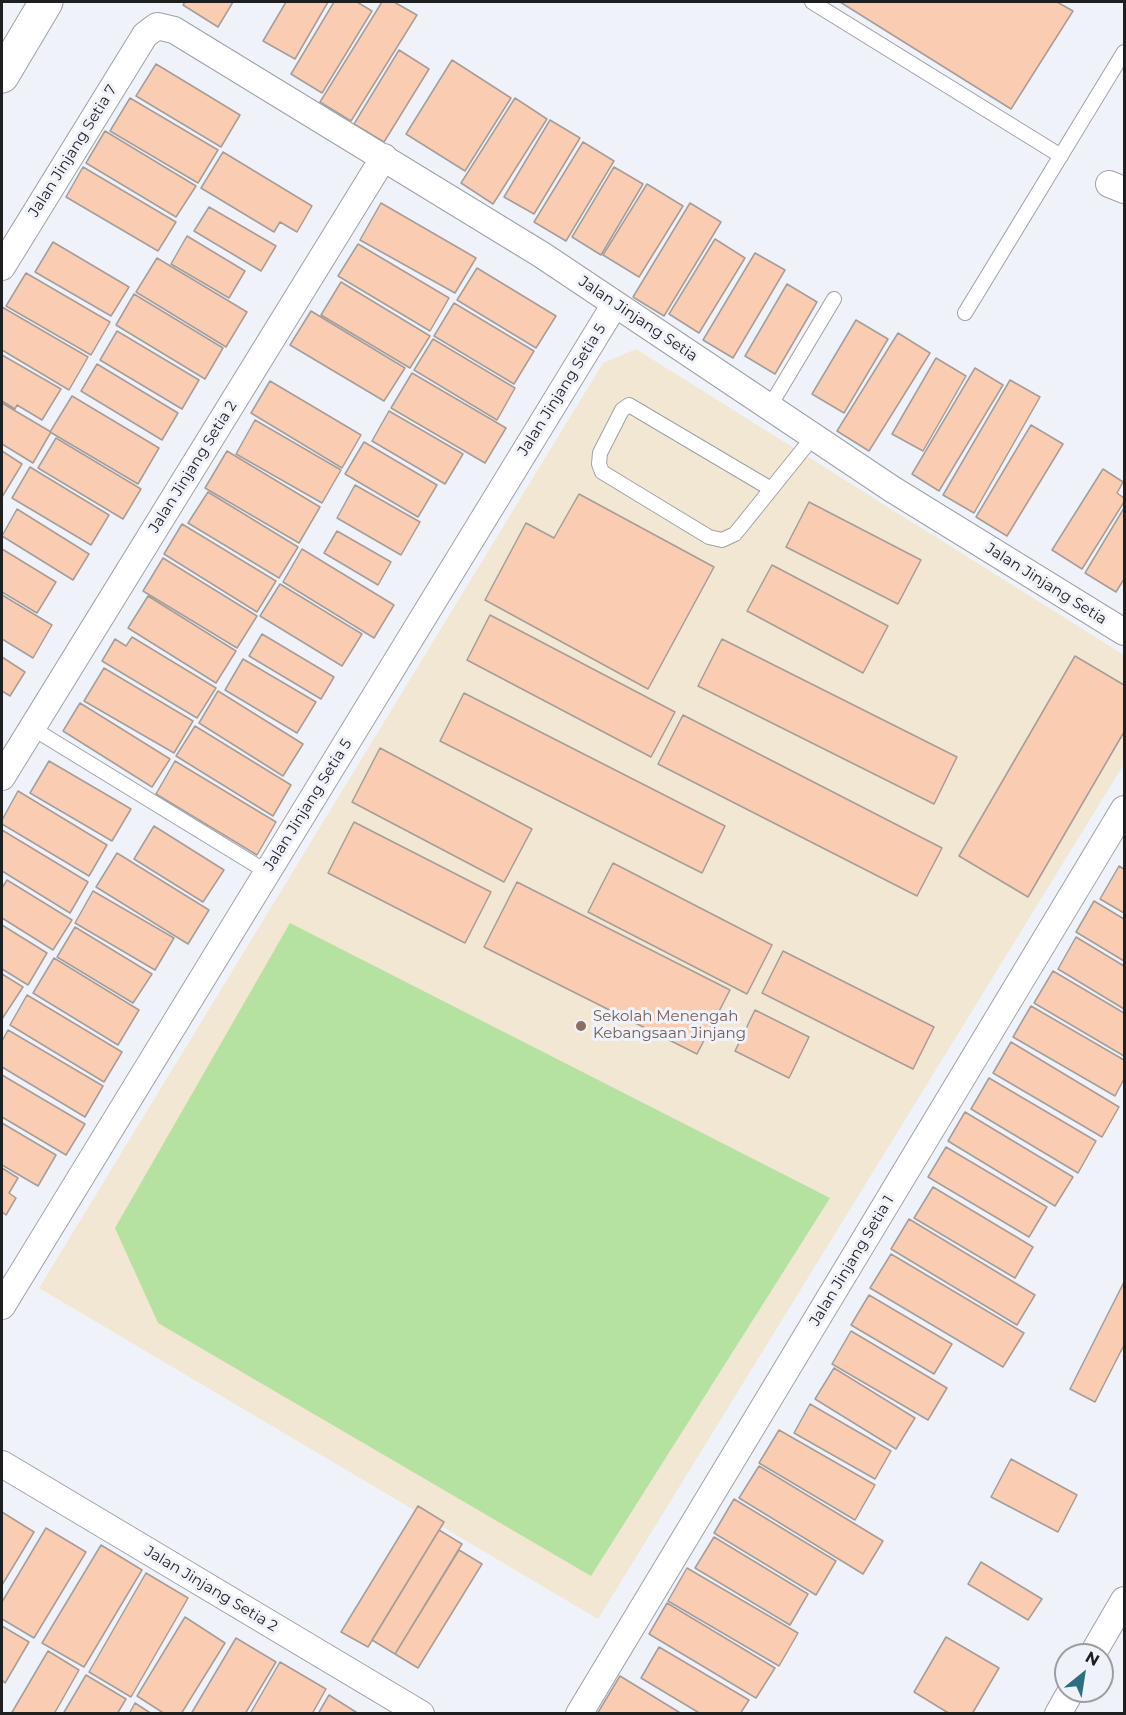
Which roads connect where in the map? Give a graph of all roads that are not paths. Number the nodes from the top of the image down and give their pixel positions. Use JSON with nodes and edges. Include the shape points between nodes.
{"nodes":[{"id":1,"x":46,"y":2,"type":"edge"},
{"id":2,"x":812,"y":2,"type":"edge"},
{"id":3,"x":145,"y":35,"type":"joint"},
{"id":4,"x":1125,"y":52,"type":"edge"},
{"id":5,"x":2,"y":76,"type":"edge"},
{"id":6,"x":1061,"y":156,"type":"junction"},
{"id":7,"x":384,"y":157,"type":"junction"},
{"id":8,"x":2,"y":267,"type":"edge"},
{"id":9,"x":834,"y":299,"type":"dead end"},
{"id":10,"x":615,"y":304,"type":"junction"},
{"id":11,"x":965,"y":313,"type":"dead end"},
{"id":12,"x":770,"y":406,"type":"junction"},
{"id":13,"x":813,"y":436,"type":"junction"},
{"id":14,"x":771,"y":489,"type":"junction"},
{"id":15,"x":1125,"y":633,"type":"edge"},
{"id":16,"x":32,"y":728,"type":"junction"},
{"id":17,"x":6,"y":761,"type":"edge"},
{"id":18,"x":1125,"y":809,"type":"edge"},
{"id":19,"x":267,"y":872,"type":"junction"},
{"id":20,"x":2,"y":1306,"type":"edge"},
{"id":21,"x":2,"y":1464,"type":"edge"},
{"id":22,"x":1125,"y":1600,"type":"edge"},
{"id":23,"x":1099,"y":1643,"type":"edge"},
{"id":24,"x":421,"y":1713,"type":"edge"},
{"id":25,"x":579,"y":1713,"type":"edge"}],
"edges":[{"from":1,"to":5,"type":"street"},
{"from":2,"to":6,"type":"lane"},
{"from":3,"to":7,"type":"street","name":"Jalan Jinjang Setia","via":[[157,26],[174,30]]},
{"from":3,"to":8,"type":"street","name":"Jalan Jinjang Setia 7"},
{"from":4,"to":6,"type":"lane"},
{"from":6,"to":11,"type":"lane"},
{"from":7,"to":10,"type":"street","name":"Jalan Jinjang Setia"},
{"from":7,"to":16,"type":"street","name":"Jalan Jinjang Setia 2"},
{"from":9,"to":12,"type":"lane"},
{"from":10,"to":12,"type":"street","name":"Jalan Jinjang Setia"},
{"from":10,"to":19,"type":"street","name":"Jalan Jinjang Setia 5"},
{"from":12,"to":13,"type":"street","name":"Jalan Jinjang Setia"},
{"from":13,"to":14,"type":"lane"},
{"from":13,"to":15,"type":"street","name":"Jalan Jinjang Setia"},
{"from":14,"to":14,"type":"lane","via":[[735,534],[722,540],[709,537],[602,472],[600,453],[622,410],[629,405]]},
{"from":16,"to":17,"type":"street","name":"Jalan Jinjang Setia 2"},
{"from":16,"to":19,"type":"lane"},
{"from":18,"to":25,"type":"street","name":"Jalan Jinjang Setia 1"},
{"from":19,"to":20,"type":"street","name":"Jalan Jinjang Setia 5"},
{"from":21,"to":24,"type":"street","name":"Jalan Jinjang Setia 2"},
{"from":22,"to":23,"type":"street"}]}
